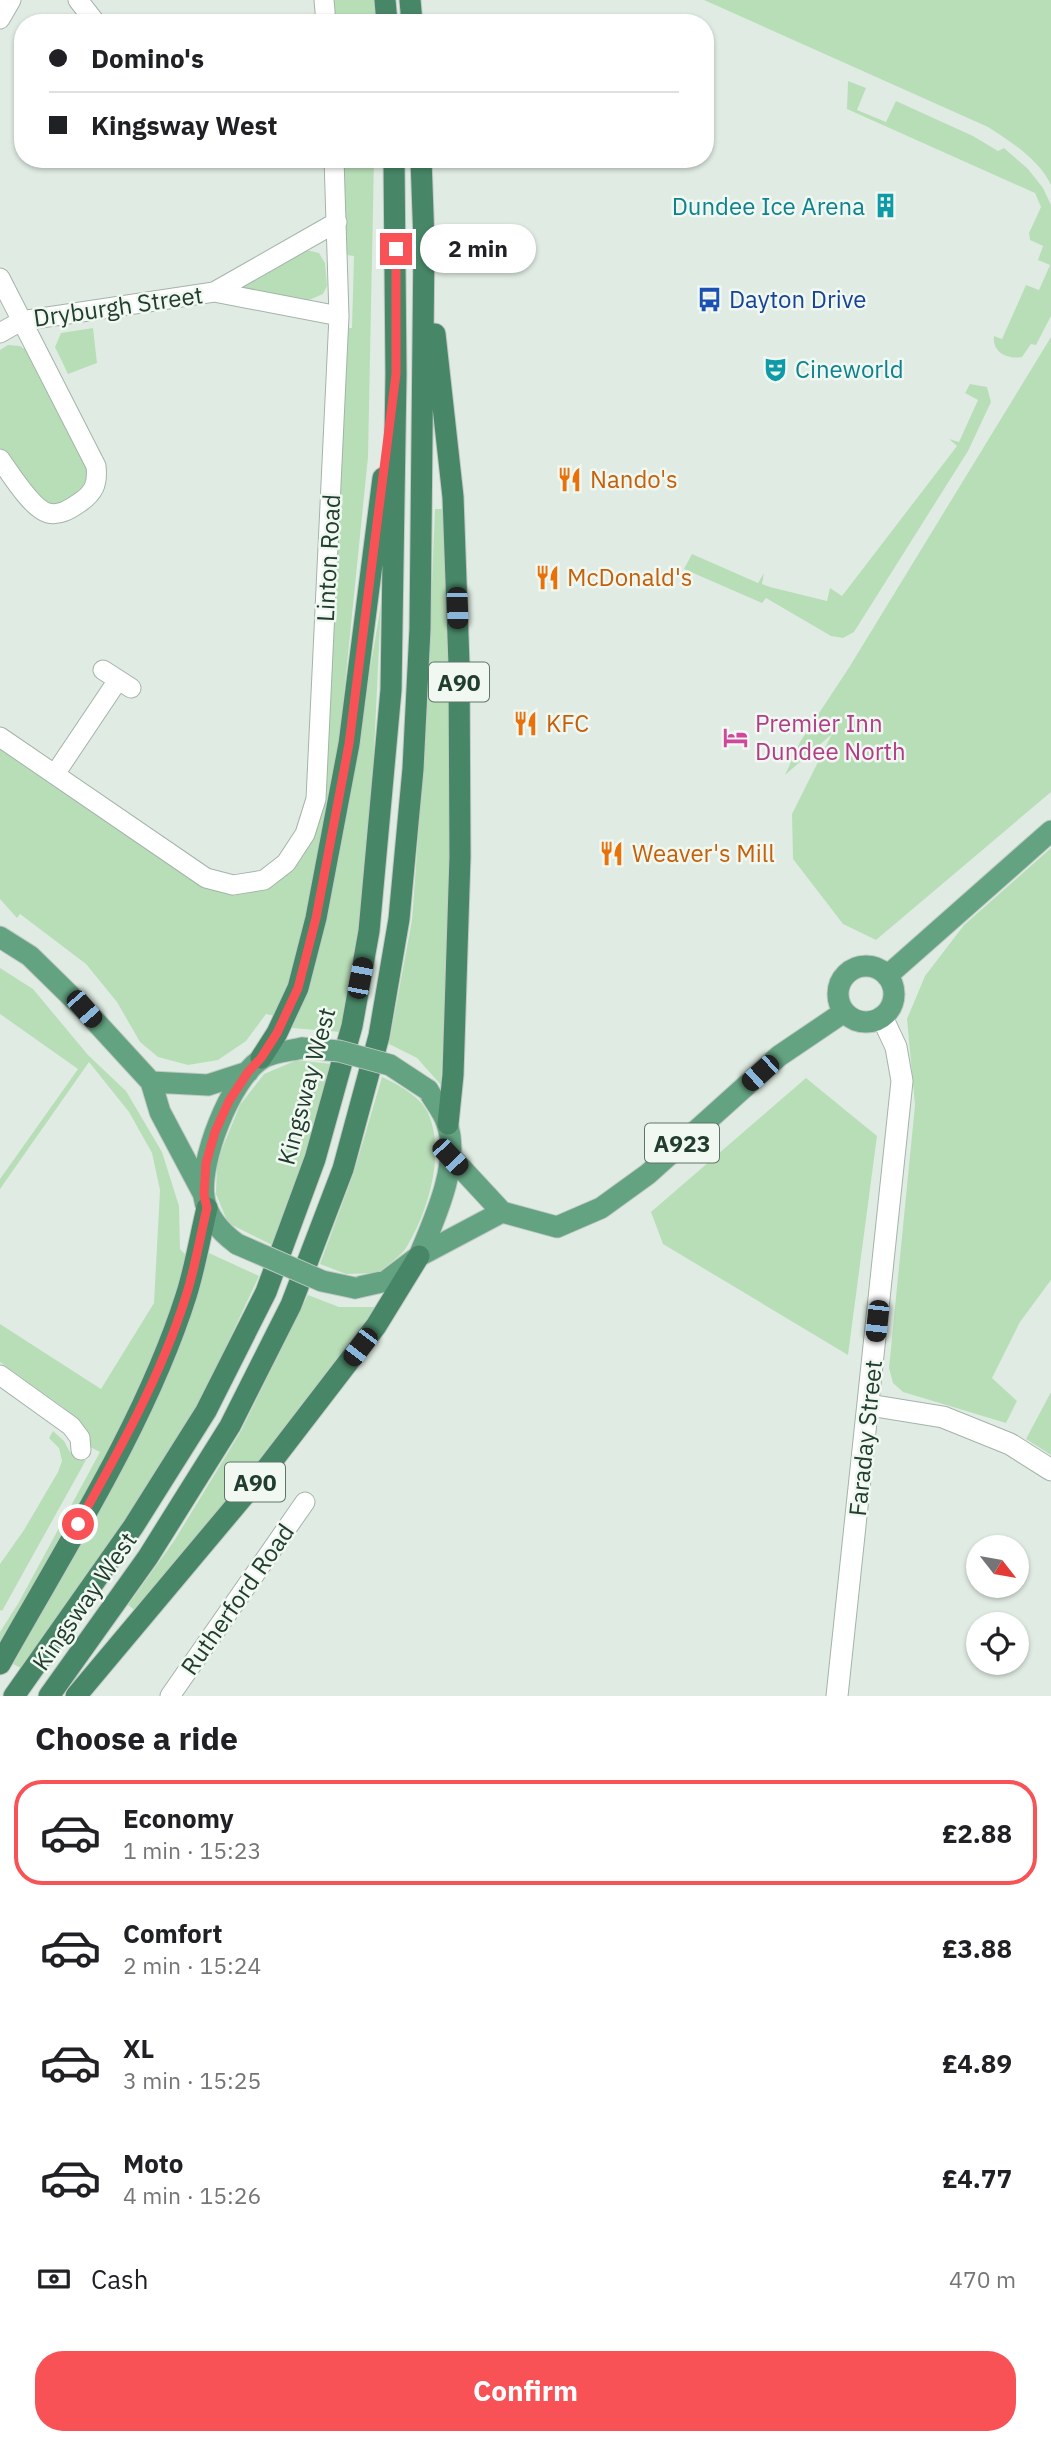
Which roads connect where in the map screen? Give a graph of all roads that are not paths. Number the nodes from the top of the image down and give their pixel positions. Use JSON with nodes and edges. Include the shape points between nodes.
{"nodes":[{"id":1,"x":11,"y":0,"type":"edge"},
{"id":2,"x":78,"y":0,"type":"edge"},
{"id":3,"x":89,"y":14,"type":"edge"},
{"id":4,"x":0,"y":19,"type":"edge"},
{"id":5,"x":334,"y":168,"type":"edge"},
{"id":6,"x":394,"y":168,"type":"edge"},
{"id":7,"x":421,"y":168,"type":"edge"},
{"id":8,"x":337,"y":222,"type":"junction"},
{"id":9,"x":424,"y":242,"type":"junction"},
{"id":10,"x":1,"y":282,"type":"edge"},
{"id":11,"x":214,"y":292,"type":"junction"},
{"id":12,"x":339,"y":316,"type":"junction"},
{"id":13,"x":21,"y":321,"type":"junction"},
{"id":14,"x":0,"y":333,"type":"edge"},
{"id":15,"x":396,"y":374,"type":"junction"},
{"id":16,"x":0,"y":460,"type":"edge"},
{"id":17,"x":117,"y":679,"type":"dead end"},
{"id":18,"x":0,"y":737,"type":"edge"},
{"id":19,"x":55,"y":774,"type":"junction"},
{"id":20,"x":1051,"y":831,"type":"edge"},
{"id":21,"x":0,"y":937,"type":"edge"},
{"id":22,"x":887,"y":976,"type":"junction"},
{"id":23,"x":844,"y":1012,"type":"junction"},
{"id":24,"x":882,"y":1017,"type":"junction"},
{"id":25,"x":255,"y":1065,"type":"junction"},
{"id":26,"x":151,"y":1082,"type":"junction"},
{"id":27,"x":447,"y":1124,"type":"junction"},
{"id":28,"x":450,"y":1157,"type":"junction"},
{"id":29,"x":205,"y":1201,"type":"junction"},
{"id":30,"x":502,"y":1212,"type":"junction"},
{"id":31,"x":419,"y":1256,"type":"junction"},
{"id":32,"x":0,"y":1375,"type":"edge"},
{"id":33,"x":869,"y":1405,"type":"junction"},
{"id":34,"x":81,"y":1450,"type":"dead end"},
{"id":35,"x":1051,"y":1471,"type":"edge"},
{"id":36,"x":304,"y":1502,"type":"dead end"},
{"id":37,"x":0,"y":1664,"type":"edge"},
{"id":38,"x":13,"y":1696,"type":"edge"},
{"id":39,"x":50,"y":1696,"type":"edge"},
{"id":40,"x":76,"y":1696,"type":"edge"},
{"id":41,"x":170,"y":1696,"type":"edge"},
{"id":42,"x":837,"y":1696,"type":"edge"}],
"edges":[{"from":1,"to":4,"type":"street"},
{"from":2,"to":3,"type":"street"},
{"from":5,"to":8,"type":"street","name":"Linton Road"},
{"from":6,"to":15,"type":"highway","name":"Kingsway West"},
{"from":7,"to":9,"type":"highway","name":"Kingsway West","number":"A90"},
{"from":8,"to":11,"type":"street","name":"Dryburgh Street"},
{"from":8,"to":12,"type":"street","name":"Linton Road"},
{"from":9,"to":27,"type":"highway","number":"A90","via":[[453,497],[459,664],[460,857],[453,1074]]},
{"from":9,"to":39,"type":"highway","name":"Kingsway West","number":"A90","via":[[414,769],[399,919],[379,1036],[343,1169],[291,1305],[230,1426],[148,1557]]},
{"from":10,"to":13,"type":"street"},
{"from":11,"to":12,"type":"street","name":"Dryburgh Street"},
{"from":11,"to":13,"type":"street","name":"Dryburgh Street"},
{"from":12,"to":19,"type":"street","name":"Linton Road","via":[[316,799],[305,834],[286,863],[264,880],[233,885],[206,878]]},
{"from":13,"to":14,"type":"street","name":"Dryburgh Street"},
{"from":13,"to":16,"type":"street","name":"Dryburgh Street","via":[[96,466],[97,481],[90,496],[63,513],[47,513],[34,504]]},
{"from":15,"to":25,"type":"highway","via":[[349,744],[319,905],[298,988],[277,1033]]},
{"from":15,"to":38,"type":"highway","name":"Kingsway West","via":[[391,690],[369,931],[352,1026],[315,1159],[266,1292],[206,1411],[132,1527]]},
{"from":17,"to":19,"type":"street"},
{"from":18,"to":19,"type":"street"},
{"from":20,"to":22,"type":"main road"},
{"from":21,"to":26,"type":"main road","via":[[30,956]]},
{"from":22,"to":23,"type":"main road","via":[[869,966],[849,972],[839,987]]},
{"from":22,"to":24,"type":"main road","via":[[893,1002]]},
{"from":23,"to":24,"type":"main road","via":[[862,1022]]},
{"from":23,"to":30,"type":"main road","number":"A923","via":[[779,1056],[648,1174],[601,1208],[557,1227]]},
{"from":24,"to":33,"type":"street","name":"Faraday Street","via":[[896,1047],[902,1081]]},
{"from":25,"to":26,"type":"main road","via":[[208,1085]]},
{"from":25,"to":27,"type":"main road","bridge":true,"via":[[302,1048],[339,1051],[390,1065],[428,1090]]},
{"from":25,"to":29,"type":"main road","via":[[229,1101],[215,1132],[206,1163]]},
{"from":26,"to":29,"type":"main road","via":[[160,1112]]},
{"from":27,"to":28,"type":"main road"},
{"from":28,"to":30,"type":"main road"},
{"from":28,"to":31,"type":"main road","via":[[441,1202]]},
{"from":29,"to":31,"type":"main road","bridge":true,"via":[[221,1233],[237,1244],[322,1281],[355,1288],[386,1281]]},
{"from":29,"to":37,"type":"highway","via":[[187,1295],[162,1360],[117,1454]]},
{"from":30,"to":31,"type":"main road"},
{"from":31,"to":40,"type":"highway","number":"A90","via":[[376,1326],[271,1462]]},
{"from":32,"to":34,"type":"street","via":[[71,1426],[80,1438]]},
{"from":33,"to":35,"type":"street","via":[[943,1417],[1010,1444]]},
{"from":33,"to":42,"type":"street","name":"Faraday Street"},
{"from":36,"to":41,"type":"street","name":"Rutherford Road"}]}
